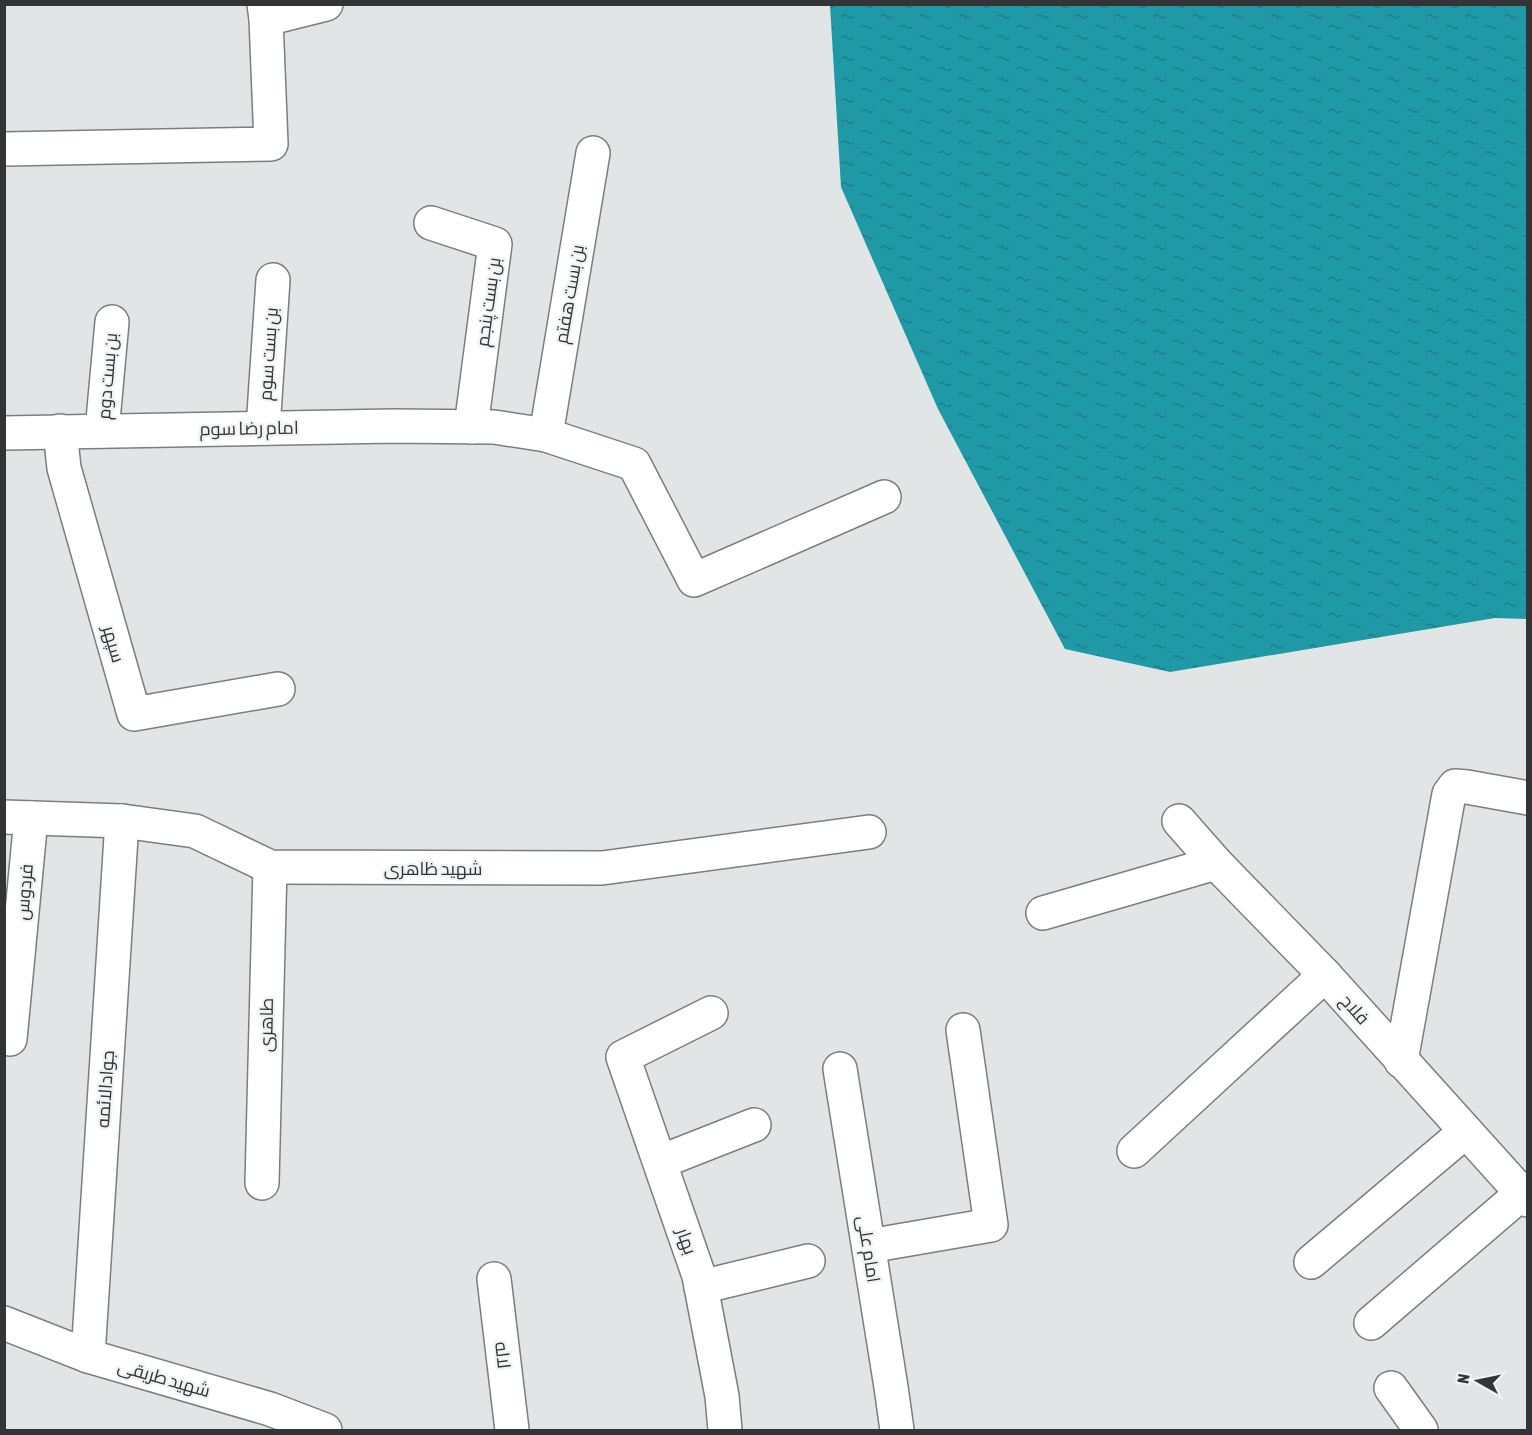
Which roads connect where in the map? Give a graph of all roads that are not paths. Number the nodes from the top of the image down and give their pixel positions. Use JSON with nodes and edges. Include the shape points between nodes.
{"nodes":[{"id":1,"x":326,"y":4,"type":"edge"},
{"id":2,"x":265,"y":12,"type":"edge"},
{"id":3,"x":4,"y":149,"type":"edge"},
{"id":4,"x":593,"y":153,"type":"dead end"},
{"id":5,"x":431,"y":223,"type":"dead end"},
{"id":6,"x":273,"y":280,"type":"dead end"},
{"id":7,"x":112,"y":322,"type":"dead end"},
{"id":8,"x":482,"y":427,"type":"junction"},
{"id":9,"x":263,"y":428,"type":"junction"},
{"id":10,"x":60,"y":431,"type":"junction"},
{"id":11,"x":102,"y":431,"type":"junction"},
{"id":12,"x":4,"y":432,"type":"edge"},
{"id":13,"x":546,"y":435,"type":"junction"},
{"id":14,"x":884,"y":497,"type":"dead end"},
{"id":15,"x":278,"y":689,"type":"dead end"},
{"id":16,"x":1527,"y":798,"type":"edge"},
{"id":17,"x":18,"y":817,"type":"edge"},
{"id":18,"x":123,"y":821,"type":"junction"},
{"id":19,"x":1179,"y":821,"type":"dead end"},
{"id":20,"x":869,"y":832,"type":"dead end"},
{"id":21,"x":1216,"y":863,"type":"junction"},
{"id":22,"x":270,"y":867,"type":"junction"},
{"id":23,"x":1043,"y":913,"type":"dead end"},
{"id":24,"x":1325,"y":975,"type":"junction"},
{"id":25,"x":711,"y":1013,"type":"dead end"},
{"id":26,"x":963,"y":1030,"type":"dead end"},
{"id":27,"x":10,"y":1038,"type":"dead end"},
{"id":28,"x":1401,"y":1061,"type":"junction"},
{"id":29,"x":840,"y":1069,"type":"dead end"},
{"id":30,"x":754,"y":1125,"type":"dead end"},
{"id":31,"x":1465,"y":1132,"type":"junction"},
{"id":32,"x":1134,"y":1151,"type":"dead end"},
{"id":33,"x":660,"y":1162,"type":"junction"},
{"id":34,"x":262,"y":1183,"type":"dead end"},
{"id":35,"x":1524,"y":1197,"type":"edge"},
{"id":36,"x":869,"y":1246,"type":"junction"},
{"id":37,"x":808,"y":1261,"type":"dead end"},
{"id":38,"x":1311,"y":1262,"type":"dead end"},
{"id":39,"x":494,"y":1279,"type":"dead end"},
{"id":40,"x":701,"y":1287,"type":"junction"},
{"id":41,"x":4,"y":1323,"type":"edge"},
{"id":42,"x":1371,"y":1323,"type":"dead end"},
{"id":43,"x":88,"y":1356,"type":"junction"},
{"id":44,"x":1391,"y":1388,"type":"dead end"},
{"id":45,"x":325,"y":1431,"type":"edge"},
{"id":46,"x":512,"y":1431,"type":"edge"},
{"id":47,"x":725,"y":1431,"type":"edge"},
{"id":48,"x":897,"y":1431,"type":"edge"},
{"id":49,"x":1421,"y":1431,"type":"edge"}],
"edges":[{"from":1,"to":2,"type":"street"},
{"from":2,"to":3,"type":"street","via":[[271,144]]},
{"from":4,"to":13,"type":"street","name":"بن بست هفتم"},
{"from":5,"to":8,"type":"street","name":"بن بست پنجم","via":[[495,244]]},
{"from":6,"to":9,"type":"street","name":"بن بست سوم"},
{"from":7,"to":11,"type":"street","name":"بن بست دوم"},
{"from":8,"to":9,"type":"street","name":"امام رضا سوم"},
{"from":8,"to":13,"type":"street","name":"امام رضا سوم"},
{"from":9,"to":11,"type":"street","name":"امام رضا سوم"},
{"from":10,"to":11,"type":"street","name":"امام رضا سوم"},
{"from":10,"to":12,"type":"street","name":"امام رضا سوم"},
{"from":10,"to":15,"type":"street","name":"سپهر","via":[[64,468],[134,714]]},
{"from":13,"to":14,"type":"street","name":"امام رضا سوم","via":[[634,464],[694,580]]},
{"from":16,"to":28,"type":"street","via":[[1455,786],[1449,794]]},
{"from":17,"to":18,"type":"street","name":"شهید ظاهری"},
{"from":17,"to":27,"type":"street","name":"فردوس"},
{"from":18,"to":22,"type":"street","name":"شهید ظاهری","via":[[195,831]]},
{"from":18,"to":43,"type":"street","name":"جوادالائمه"},
{"from":19,"to":21,"type":"street","name":"فلاح"},
{"from":20,"to":22,"type":"street","name":"شهید ظاهری","via":[[602,868]]},
{"from":21,"to":23,"type":"street"},
{"from":21,"to":24,"type":"street","name":"فلاح"},
{"from":22,"to":34,"type":"street","name":"طاهری"},
{"from":24,"to":28,"type":"street","name":"فلاح"},
{"from":24,"to":32,"type":"street"},
{"from":25,"to":33,"type":"street","name":"بهار","via":[[623,1057]]},
{"from":26,"to":36,"type":"street","via":[[991,1225]]},
{"from":28,"to":31,"type":"street","name":"فلاح"},
{"from":29,"to":36,"type":"street","name":"امام علی"},
{"from":30,"to":33,"type":"street"},
{"from":31,"to":35,"type":"street","name":"فلاح"},
{"from":31,"to":38,"type":"street"},
{"from":33,"to":40,"type":"street","name":"بهار"},
{"from":35,"to":42,"type":"street"},
{"from":36,"to":48,"type":"street","name":"امام علی"},
{"from":37,"to":40,"type":"street"},
{"from":39,"to":46,"type":"street","name":"لاله"},
{"from":40,"to":47,"type":"street","name":"بهار"},
{"from":41,"to":43,"type":"street","name":"شهید طریقی"},
{"from":43,"to":45,"type":"street","name":"شهید طریقی","via":[[270,1409]]},
{"from":44,"to":49,"type":"street"}]}
